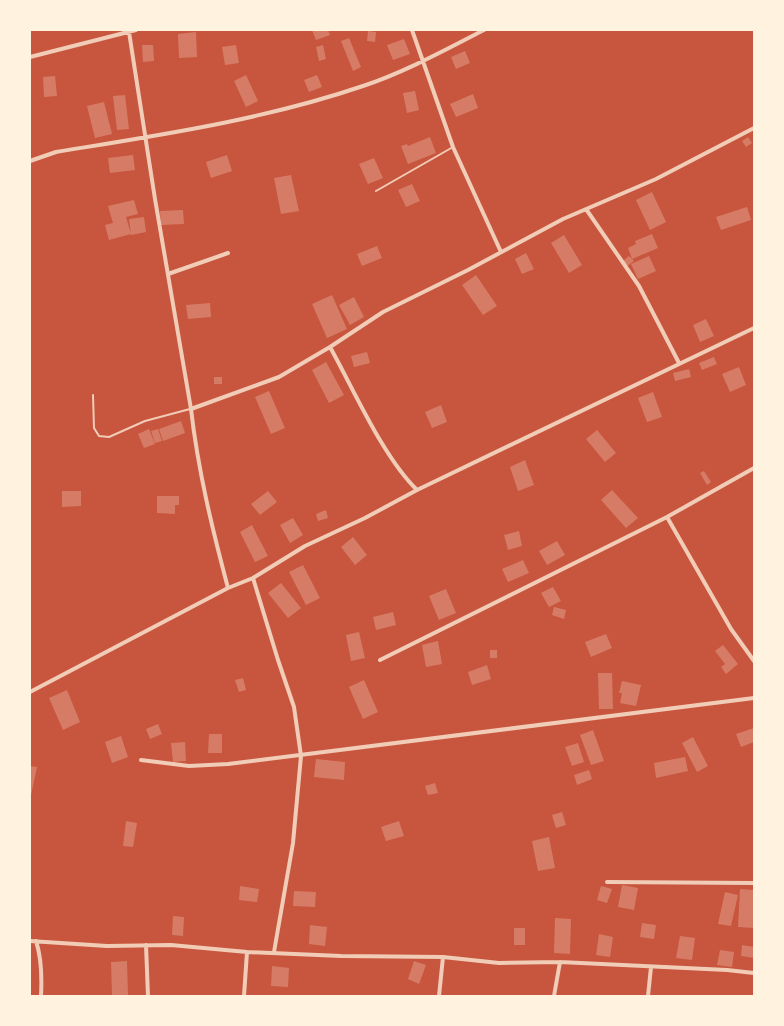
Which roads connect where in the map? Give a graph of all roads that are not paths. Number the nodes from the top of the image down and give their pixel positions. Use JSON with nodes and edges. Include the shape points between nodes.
{"nodes":[{"id":1,"x":136,"y":30,"type":"edge"},
{"id":2,"x":412,"y":30,"type":"edge"},
{"id":3,"x":484,"y":30,"type":"edge"},
{"id":4,"x":129,"y":32,"type":"junction"},
{"id":5,"x":30,"y":57,"type":"edge"},
{"id":6,"x":422,"y":61,"type":"junction"},
{"id":7,"x":754,"y":128,"type":"edge"},
{"id":8,"x":146,"y":138,"type":"junction"},
{"id":9,"x":453,"y":147,"type":"junction"},
{"id":10,"x":30,"y":161,"type":"edge"},
{"id":11,"x":376,"y":191,"type":"dead end"},
{"id":12,"x":586,"y":209,"type":"junction"},
{"id":13,"x":501,"y":252,"type":"junction"},
{"id":14,"x":228,"y":253,"type":"dead end"},
{"id":15,"x":168,"y":274,"type":"junction"},
{"id":16,"x":754,"y":328,"type":"edge"},
{"id":17,"x":330,"y":347,"type":"junction"},
{"id":18,"x":679,"y":363,"type":"junction"},
{"id":19,"x":93,"y":395,"type":"dead end"},
{"id":20,"x":191,"y":409,"type":"junction"},
{"id":21,"x":754,"y":468,"type":"edge"},
{"id":22,"x":417,"y":490,"type":"junction"},
{"id":23,"x":667,"y":517,"type":"junction"},
{"id":24,"x":253,"y":578,"type":"junction"},
{"id":25,"x":228,"y":588,"type":"junction"},
{"id":26,"x":380,"y":660,"type":"dead end"},
{"id":27,"x":754,"y":661,"type":"edge"},
{"id":28,"x":30,"y":692,"type":"edge"},
{"id":29,"x":687,"y":706,"type":"dead end"},
{"id":30,"x":301,"y":756,"type":"junction"},
{"id":31,"x":141,"y":760,"type":"dead end"},
{"id":32,"x":608,"y":882,"type":"dead end"},
{"id":33,"x":754,"y":883,"type":"edge"},
{"id":34,"x":36,"y":941,"type":"junction"},
{"id":35,"x":30,"y":942,"type":"edge"},
{"id":36,"x":146,"y":945,"type":"junction"},
{"id":37,"x":247,"y":952,"type":"junction"},
{"id":38,"x":274,"y":952,"type":"junction"},
{"id":39,"x":442,"y":957,"type":"junction"},
{"id":40,"x":560,"y":962,"type":"junction"},
{"id":41,"x":650,"y":967,"type":"junction"},
{"id":42,"x":754,"y":973,"type":"edge"},
{"id":43,"x":41,"y":996,"type":"edge"},
{"id":44,"x":148,"y":996,"type":"edge"},
{"id":45,"x":244,"y":996,"type":"edge"},
{"id":46,"x":439,"y":996,"type":"edge"},
{"id":47,"x":554,"y":996,"type":"edge"},
{"id":48,"x":648,"y":996,"type":"edge"}],
"edges":[{"from":1,"to":4,"type":"street"},
{"from":2,"to":6,"type":"street"},
{"from":3,"to":6,"type":"street"},
{"from":4,"to":5,"type":"street"},
{"from":4,"to":8,"type":"street"},
{"from":6,"to":8,"type":"street","via":[[364,86],[300,105],[244,120]]},
{"from":6,"to":9,"type":"street"},
{"from":7,"to":12,"type":"street","via":[[656,179]]},
{"from":8,"to":10,"type":"street","via":[[56,152]]},
{"from":8,"to":15,"type":"street"},
{"from":9,"to":11,"type":"lane"},
{"from":9,"to":13,"type":"street"},
{"from":12,"to":13,"type":"street"},
{"from":12,"to":18,"type":"street","via":[[639,286]]},
{"from":13,"to":17,"type":"street","via":[[383,312]]},
{"from":14,"to":15,"type":"street"},
{"from":15,"to":20,"type":"street"},
{"from":16,"to":18,"type":"street"},
{"from":17,"to":20,"type":"street","via":[[279,377]]},
{"from":17,"to":22,"type":"street","via":[[375,430],[405,478]]},
{"from":18,"to":22,"type":"street"},
{"from":19,"to":20,"type":"lane","via":[[94,428],[99,436],[109,437],[145,421]]},
{"from":20,"to":25,"type":"street","via":[[196,452]]},
{"from":21,"to":23,"type":"street"},
{"from":22,"to":24,"type":"street","via":[[306,546]]},
{"from":23,"to":26,"type":"street"},
{"from":23,"to":27,"type":"street","via":[[731,629]]},
{"from":24,"to":25,"type":"street"},
{"from":24,"to":30,"type":"street","via":[[294,707]]},
{"from":25,"to":28,"type":"street"},
{"from":29,"to":30,"type":"street","via":[[754,698]]},
{"from":30,"to":31,"type":"street","via":[[189,766]]},
{"from":30,"to":38,"type":"street","via":[[293,843]]},
{"from":32,"to":33,"type":"street"},
{"from":34,"to":35,"type":"street"},
{"from":34,"to":36,"type":"street","via":[[107,946]]},
{"from":34,"to":43,"type":"street","via":[[42,979]]},
{"from":36,"to":37,"type":"street"},
{"from":36,"to":44,"type":"street"},
{"from":37,"to":38,"type":"street"},
{"from":37,"to":45,"type":"street"},
{"from":38,"to":39,"type":"street","via":[[341,956]]},
{"from":39,"to":40,"type":"street","via":[[499,963]]},
{"from":39,"to":46,"type":"street"},
{"from":40,"to":41,"type":"street"},
{"from":40,"to":47,"type":"street"},
{"from":41,"to":42,"type":"street"},
{"from":41,"to":48,"type":"street"}]}
